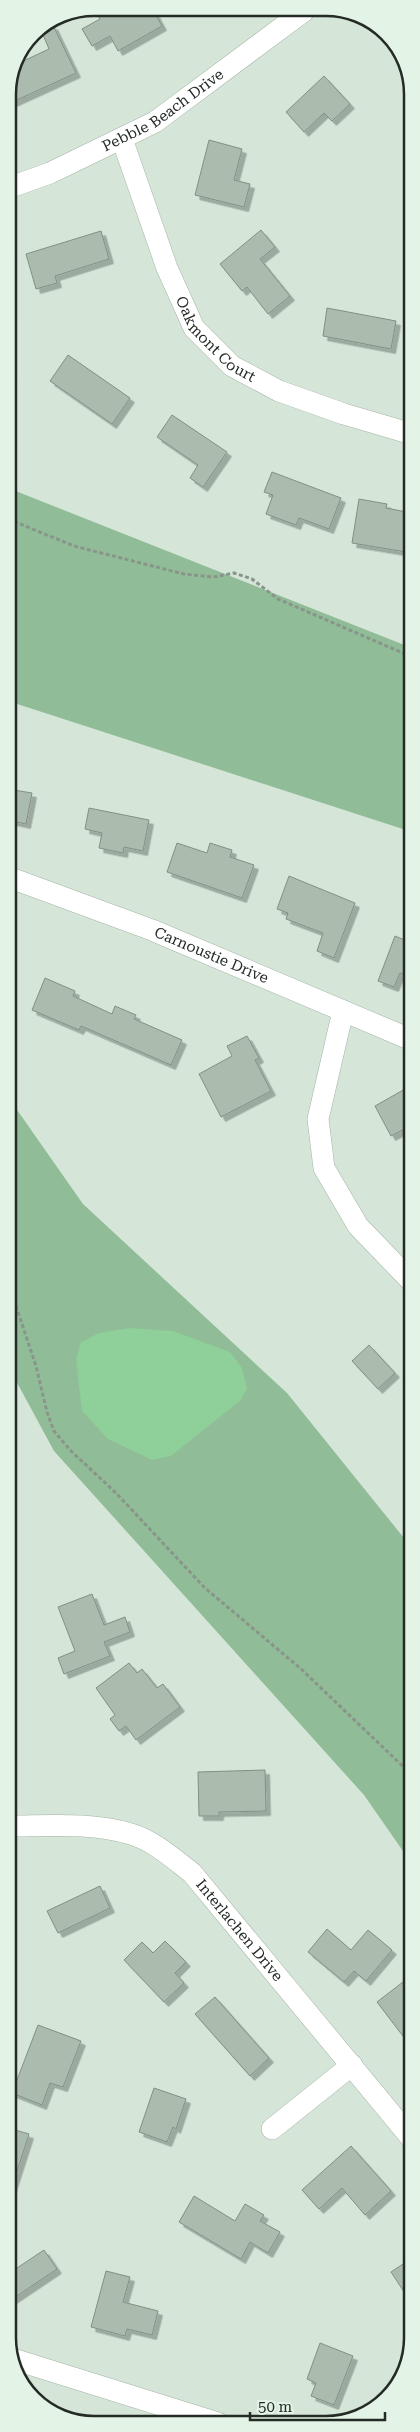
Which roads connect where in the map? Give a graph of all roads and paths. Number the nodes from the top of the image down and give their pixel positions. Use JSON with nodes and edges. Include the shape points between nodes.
{"nodes":[{"id":1,"x":297,"y":16,"type":"edge"},
{"id":2,"x":122,"y":139,"type":"junction"},
{"id":3,"x":16,"y":185,"type":"edge"},
{"id":4,"x":404,"y":432,"type":"edge"},
{"id":5,"x":16,"y":522,"type":"edge"},
{"id":6,"x":404,"y":654,"type":"edge"},
{"id":7,"x":16,"y":880,"type":"edge"},
{"id":8,"x":343,"y":1011,"type":"junction"},
{"id":9,"x":404,"y":1037,"type":"edge"},
{"id":10,"x":404,"y":1274,"type":"edge"},
{"id":11,"x":16,"y":1306,"type":"edge"},
{"id":12,"x":404,"y":1767,"type":"edge"},
{"id":13,"x":16,"y":1826,"type":"edge"},
{"id":14,"x":352,"y":2065,"type":"junction"},
{"id":15,"x":272,"y":2129,"type":"dead end"},
{"id":16,"x":404,"y":2130,"type":"edge"},
{"id":17,"x":20,"y":2361,"type":"edge"},
{"id":18,"x":196,"y":2416,"type":"edge"}],
"edges":[{"from":1,"to":2,"type":"street","name":"Pebble Beach Drive","via":[[155,122]]},
{"from":2,"to":3,"type":"street","name":"Pebble Beach Drive"},
{"from":2,"to":4,"type":"street","name":"Oakmont Court","via":[[167,268],[194,328],[232,366],[279,391]]},
{"from":5,"to":6,"type":"path","via":[[74,546],[184,574],[213,577],[234,573],[252,579],[278,599]]},
{"from":7,"to":8,"type":"street","name":"Carnoustie Drive","via":[[152,930]]},
{"from":8,"to":9,"type":"street","name":"Carnoustie Drive"},
{"from":8,"to":10,"type":"street","via":[[318,1119],[324,1168],[358,1226]]},
{"from":11,"to":12,"type":"path","via":[[54,1431],[205,1588],[300,1668]]},
{"from":13,"to":14,"type":"street","name":"Interlachen Drive","via":[[107,1829],[132,1834],[163,1850],[192,1873]]},
{"from":14,"to":15,"type":"street"},
{"from":14,"to":16,"type":"street","name":"Interlachen Drive"},
{"from":17,"to":18,"type":"street"}]}
